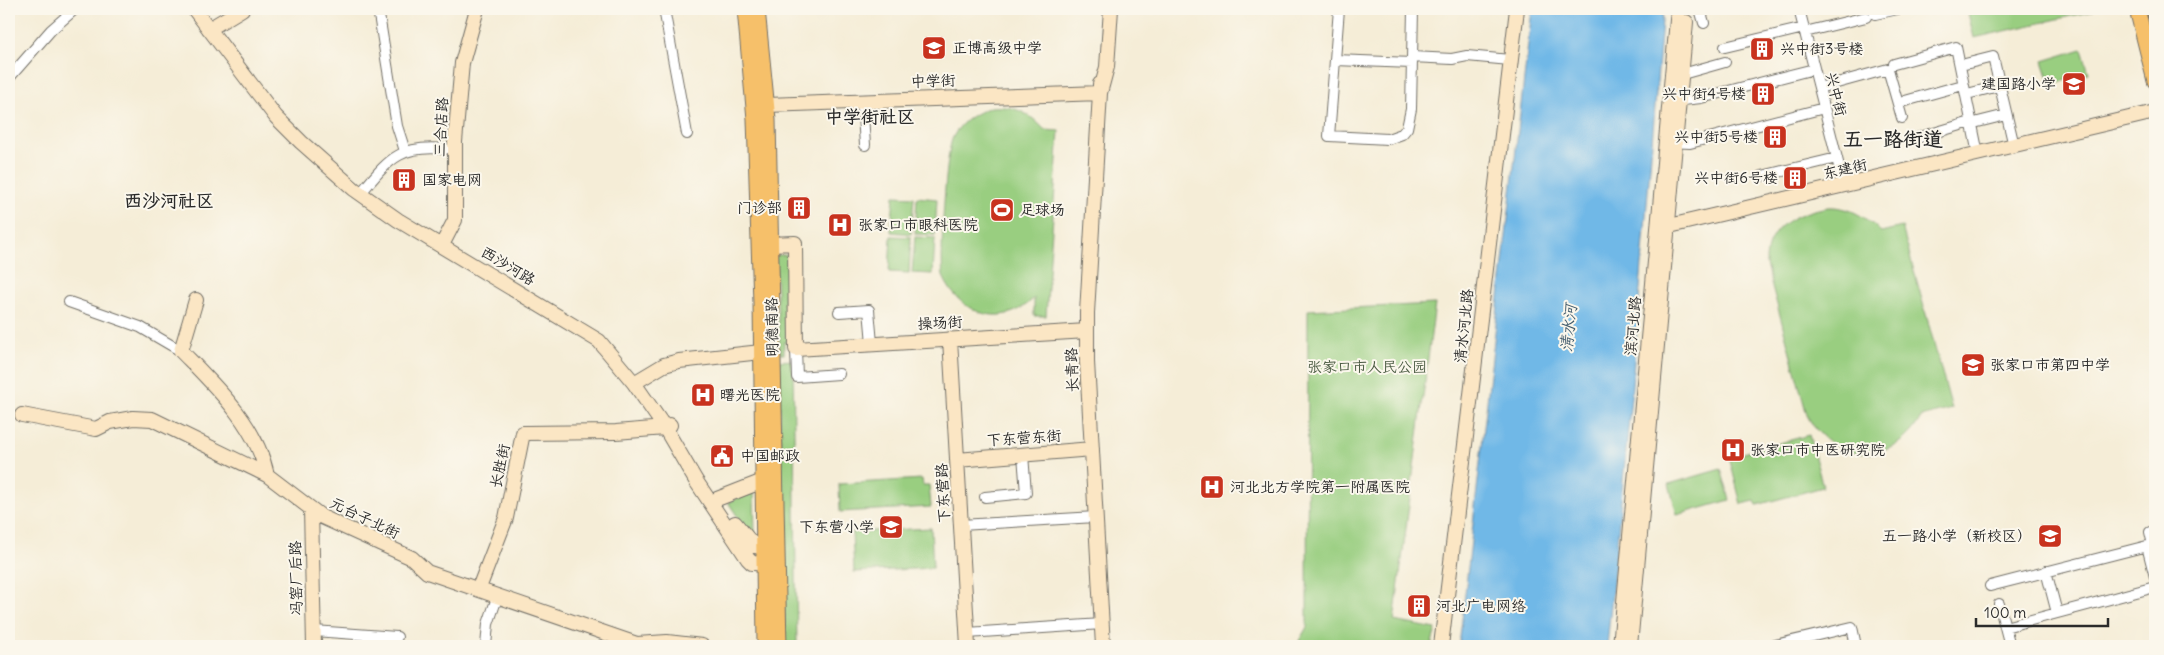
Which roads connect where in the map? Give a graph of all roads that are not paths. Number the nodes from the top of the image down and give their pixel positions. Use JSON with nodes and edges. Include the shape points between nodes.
{"nodes":[{"id":1,"x":76,"y":9,"type":"edge"},
{"id":2,"x":194,"y":9,"type":"edge"},
{"id":3,"x":204,"y":9,"type":"edge"},
{"id":4,"x":242,"y":9,"type":"edge"},
{"id":5,"x":378,"y":9,"type":"edge"},
{"id":6,"x":477,"y":9,"type":"edge"},
{"id":7,"x":664,"y":9,"type":"edge"},
{"id":8,"x":745,"y":9,"type":"edge"},
{"id":9,"x":757,"y":9,"type":"edge"},
{"id":10,"x":1103,"y":9,"type":"edge"},
{"id":11,"x":1111,"y":9,"type":"edge"},
{"id":12,"x":1339,"y":9,"type":"edge"},
{"id":13,"x":1413,"y":9,"type":"edge"},
{"id":14,"x":1516,"y":9,"type":"edge"},
{"id":15,"x":1678,"y":9,"type":"edge"},
{"id":16,"x":1687,"y":9,"type":"edge"},
{"id":17,"x":1700,"y":9,"type":"edge"},
{"id":18,"x":1799,"y":9,"type":"edge"},
{"id":19,"x":1874,"y":9,"type":"edge"},
{"id":20,"x":1898,"y":9,"type":"edge"},
{"id":21,"x":2137,"y":9,"type":"edge"},
{"id":22,"x":2154,"y":9,"type":"edge"},
{"id":23,"x":2155,"y":13,"type":"edge"},
{"id":24,"x":1866,"y":17,"type":"dead end"},
{"id":25,"x":1704,"y":23,"type":"dead end"},
{"id":26,"x":212,"y":27,"type":"junction"},
{"id":27,"x":1804,"y":30,"type":"junction"},
{"id":28,"x":1725,"y":47,"type":"dead end"},
{"id":29,"x":1335,"y":60,"type":"junction"},
{"id":30,"x":1412,"y":60,"type":"junction"},
{"id":31,"x":1510,"y":60,"type":"junction"},
{"id":32,"x":1725,"y":62,"type":"dead end"},
{"id":33,"x":1894,"y":64,"type":"dead end"},
{"id":34,"x":1965,"y":64,"type":"dead end"},
{"id":35,"x":1814,"y":69,"type":"junction"},
{"id":36,"x":1677,"y":74,"type":"junction"},
{"id":37,"x":9,"y":78,"type":"edge"},
{"id":38,"x":2155,"y":80,"type":"edge"},
{"id":39,"x":1963,"y":84,"type":"junction"},
{"id":40,"x":1826,"y":86,"type":"dead end"},
{"id":41,"x":1999,"y":86,"type":"junction"},
{"id":42,"x":1100,"y":93,"type":"junction"},
{"id":43,"x":1971,"y":93,"type":"dead end"},
{"id":44,"x":862,"y":100,"type":"junction"},
{"id":45,"x":1674,"y":101,"type":"junction"},
{"id":46,"x":1905,"y":101,"type":"dead end"},
{"id":47,"x":767,"y":105,"type":"junction"},
{"id":48,"x":1824,"y":108,"type":"junction"},
{"id":49,"x":2155,"y":112,"type":"edge"},
{"id":50,"x":2006,"y":115,"type":"junction"},
{"id":51,"x":1902,"y":118,"type":"dead end"},
{"id":52,"x":1975,"y":122,"type":"junction"},
{"id":53,"x":687,"y":134,"type":"dead end"},
{"id":54,"x":1917,"y":138,"type":"dead end"},
{"id":55,"x":1671,"y":142,"type":"junction"},
{"id":56,"x":865,"y":145,"type":"dead end"},
{"id":57,"x":2014,"y":146,"type":"junction"},
{"id":58,"x":445,"y":149,"type":"dead end"},
{"id":59,"x":405,"y":151,"type":"junction"},
{"id":60,"x":1978,"y":154,"type":"junction"},
{"id":61,"x":1837,"y":158,"type":"junction"},
{"id":62,"x":763,"y":160,"type":"junction"},
{"id":63,"x":1762,"y":176,"type":"dead end"},
{"id":64,"x":1844,"y":186,"type":"junction"},
{"id":65,"x":366,"y":188,"type":"junction"},
{"id":66,"x":1663,"y":228,"type":"junction"},
{"id":67,"x":444,"y":242,"type":"junction"},
{"id":68,"x":770,"y":244,"type":"junction"},
{"id":69,"x":196,"y":300,"type":"dead end"},
{"id":70,"x":69,"y":302,"type":"dead end"},
{"id":71,"x":839,"y":312,"type":"dead end"},
{"id":72,"x":1087,"y":330,"type":"junction"},
{"id":73,"x":950,"y":339,"type":"junction"},
{"id":74,"x":872,"y":343,"type":"junction"},
{"id":75,"x":796,"y":349,"type":"junction"},
{"id":76,"x":181,"y":351,"type":"junction"},
{"id":77,"x":761,"y":352,"type":"junction"},
{"id":78,"x":839,"y":374,"type":"dead end"},
{"id":79,"x":637,"y":382,"type":"junction"},
{"id":80,"x":22,"y":415,"type":"dead end"},
{"id":81,"x":668,"y":427,"type":"junction"},
{"id":82,"x":1092,"y":449,"type":"junction"},
{"id":83,"x":1023,"y":455,"type":"junction"},
{"id":84,"x":957,"y":460,"type":"junction"},
{"id":85,"x":267,"y":475,"type":"junction"},
{"id":86,"x":763,"y":481,"type":"junction"},
{"id":87,"x":985,"y":497,"type":"dead end"},
{"id":88,"x":717,"y":499,"type":"junction"},
{"id":89,"x":311,"y":509,"type":"junction"},
{"id":90,"x":1096,"y":517,"type":"junction"},
{"id":91,"x":961,"y":525,"type":"junction"},
{"id":92,"x":2150,"y":532,"type":"dead end"},
{"id":93,"x":2155,"y":553,"type":"edge"},
{"id":94,"x":771,"y":556,"type":"junction"},
{"id":95,"x":2046,"y":571,"type":"junction"},
{"id":96,"x":2155,"y":577,"type":"edge"},
{"id":97,"x":1990,"y":586,"type":"dead end"},
{"id":98,"x":2155,"y":587,"type":"edge"},
{"id":99,"x":478,"y":588,"type":"junction"},
{"id":100,"x":498,"y":595,"type":"junction"},
{"id":101,"x":1999,"y":604,"type":"dead end"},
{"id":102,"x":2057,"y":614,"type":"junction"},
{"id":103,"x":1102,"y":624,"type":"junction"},
{"id":104,"x":2005,"y":627,"type":"junction"},
{"id":105,"x":314,"y":631,"type":"junction"},
{"id":106,"x":397,"y":637,"type":"dead end"},
{"id":107,"x":968,"y":640,"type":"edge"},
{"id":108,"x":314,"y":646,"type":"edge"},
{"id":109,"x":486,"y":646,"type":"edge"},
{"id":110,"x":647,"y":646,"type":"edge"},
{"id":111,"x":702,"y":646,"type":"edge"},
{"id":112,"x":766,"y":646,"type":"edge"},
{"id":113,"x":779,"y":646,"type":"edge"},
{"id":114,"x":1103,"y":646,"type":"edge"},
{"id":115,"x":1441,"y":646,"type":"edge"},
{"id":116,"x":1620,"y":646,"type":"edge"},
{"id":117,"x":1630,"y":646,"type":"edge"},
{"id":118,"x":1771,"y":646,"type":"edge"},
{"id":119,"x":1856,"y":646,"type":"edge"},
{"id":120,"x":2010,"y":646,"type":"edge"}],
"edges":[{"from":1,"to":37,"type":"street","via":[[51,30]]},
{"from":2,"to":26,"type":"street","name":"西沙河路"},
{"from":3,"to":26,"type":"street","name":"西沙河路"},
{"from":4,"to":26,"type":"street"},
{"from":5,"to":59,"type":"street","via":[[397,126]]},
{"from":6,"to":67,"type":"street","name":"三合店路","via":[[462,63],[455,220]]},
{"from":7,"to":53,"type":"street"},
{"from":8,"to":62,"type":"main road","name":"明德南路","via":[[755,119]]},
{"from":9,"to":47,"type":"main road","name":"明德南路"},
{"from":10,"to":42,"type":"street","name":"长青路"},
{"from":11,"to":42,"type":"street","name":"长青路","via":[[1107,66]]},
{"from":12,"to":29,"type":"street"},
{"from":13,"to":30,"type":"street"},
{"from":14,"to":31,"type":"street","name":"清水河北路"},
{"from":15,"to":36,"type":"street","name":"滨河北路"},
{"from":16,"to":36,"type":"street","name":"滨河北路"},
{"from":17,"to":25,"type":"street"},
{"from":18,"to":27,"type":"street","name":"兴中街"},
{"from":19,"to":20,"type":"street","via":[[1875,14]]},
{"from":21,"to":38,"type":"main road"},
{"from":22,"to":23,"type":"main road"},
{"from":24,"to":27,"type":"street"},
{"from":26,"to":65,"type":"street","name":"西沙河路","via":[[272,101]]},
{"from":26,"to":67,"type":"street","name":"西沙河路","via":[[276,117],[301,142],[354,188],[398,220]]},
{"from":27,"to":28,"type":"street"},
{"from":27,"to":35,"type":"street","name":"兴中街"},
{"from":29,"to":30,"type":"street"},
{"from":29,"to":30,"type":"street","via":[[1329,136],[1388,139],[1402,134],[1407,128],[1411,109]]},
{"from":30,"to":31,"type":"street","via":[[1467,56]]},
{"from":31,"to":115,"type":"street","name":"清水河北路"},
{"from":32,"to":36,"type":"street"},
{"from":33,"to":39,"type":"street","via":[[1956,48]]},
{"from":34,"to":41,"type":"street","via":[[1992,57]]},
{"from":35,"to":45,"type":"street","via":[[1701,98]]},
{"from":35,"to":48,"type":"street","name":"兴中街"},
{"from":36,"to":45,"type":"street","name":"滨河北路"},
{"from":39,"to":46,"type":"street"},
{"from":39,"to":52,"type":"street"},
{"from":40,"to":51,"type":"street","via":[[1888,69]]},
{"from":41,"to":43,"type":"street"},
{"from":41,"to":50,"type":"street"},
{"from":42,"to":44,"type":"street","name":"中学街"},
{"from":42,"to":72,"type":"street","name":"长青路"},
{"from":44,"to":47,"type":"street","name":"中学街"},
{"from":44,"to":56,"type":"street"},
{"from":45,"to":55,"type":"street","name":"滨河北路"},
{"from":47,"to":62,"type":"main road","name":"明德南路"},
{"from":48,"to":55,"type":"street","via":[[1690,143]]},
{"from":48,"to":61,"type":"street","name":"兴中街"},
{"from":49,"to":57,"type":"street","name":"东建街"},
{"from":50,"to":52,"type":"street"},
{"from":50,"to":57,"type":"street"},
{"from":52,"to":54,"type":"street"},
{"from":52,"to":60,"type":"street"},
{"from":55,"to":66,"type":"street","name":"滨河北路"},
{"from":57,"to":60,"type":"street","name":"东建街"},
{"from":58,"to":59,"type":"street","via":[[426,147]]},
{"from":59,"to":65,"type":"street","via":[[389,161]]},
{"from":60,"to":64,"type":"street","name":"东建街"},
{"from":61,"to":63,"type":"street"},
{"from":61,"to":64,"type":"street","name":"兴中街"},
{"from":62,"to":68,"type":"main road","name":"明德南路"},
{"from":62,"to":77,"type":"main road","name":"明德南路"},
{"from":64,"to":66,"type":"street","name":"东建街"},
{"from":65,"to":67,"type":"street","name":"西沙河路"},
{"from":66,"to":116,"type":"street","name":"滨河北路"},
{"from":66,"to":117,"type":"street","name":"滨河北路"},
{"from":67,"to":79,"type":"street","name":"西沙河路","via":[[580,317],[614,345]]},
{"from":68,"to":75,"type":"street","via":[[795,244]]},
{"from":68,"to":94,"type":"main road","name":"明德南路"},
{"from":69,"to":76,"type":"street"},
{"from":70,"to":76,"type":"street","via":[[140,327]]},
{"from":71,"to":74,"type":"street","via":[[869,310]]},
{"from":72,"to":73,"type":"street","name":"操场街"},
{"from":72,"to":82,"type":"street","name":"长青路"},
{"from":73,"to":74,"type":"street","name":"操场街"},
{"from":73,"to":84,"type":"street","name":"下东营路"},
{"from":74,"to":75,"type":"street","name":"操场街"},
{"from":75,"to":78,"type":"street","via":[[798,377]]},
{"from":76,"to":85,"type":"street","via":[[234,408],[265,464]]},
{"from":77,"to":79,"type":"street","via":[[678,361],[664,365]]},
{"from":77,"to":86,"type":"main road","name":"明德南路"},
{"from":79,"to":81,"type":"street","name":"西沙河路"},
{"from":80,"to":85,"type":"street","name":"元台子北街","via":[[96,429],[110,422],[134,418],[152,420]]},
{"from":81,"to":88,"type":"street","name":"西沙河路"},
{"from":81,"to":94,"type":"street","name":"西沙河路","via":[[696,481],[748,560],[752,563]]},
{"from":81,"to":99,"type":"street","name":"长胜街","via":[[616,432],[523,433],[506,518]]},
{"from":82,"to":83,"type":"street","name":"下东营东街"},
{"from":82,"to":90,"type":"street","name":"长青路"},
{"from":83,"to":84,"type":"street","name":"下东营东街"},
{"from":83,"to":87,"type":"street","via":[[1026,493]]},
{"from":84,"to":91,"type":"street","name":"下东营路"},
{"from":85,"to":89,"type":"street","name":"元台子北街"},
{"from":86,"to":88,"type":"street"},
{"from":86,"to":94,"type":"main road","name":"明德南路"},
{"from":88,"to":94,"type":"street","name":"西沙河路","via":[[747,541]]},
{"from":89,"to":99,"type":"street","name":"元台子北街","via":[[412,558],[427,572]]},
{"from":89,"to":105,"type":"street","name":"冯窑厂后路"},
{"from":90,"to":91,"type":"street"},
{"from":90,"to":103,"type":"street","name":"长青路"},
{"from":91,"to":107,"type":"street","name":"下东营路"},
{"from":92,"to":93,"type":"street"},
{"from":94,"to":112,"type":"main road","name":"明德南路"},
{"from":94,"to":113,"type":"main road","name":"明德南路"},
{"from":95,"to":96,"type":"street","via":[[2147,546]]},
{"from":95,"to":97,"type":"street"},
{"from":95,"to":102,"type":"street"},
{"from":98,"to":102,"type":"street"},
{"from":99,"to":100,"type":"street","name":"元台子北街"},
{"from":100,"to":109,"type":"street","via":[[488,624]]},
{"from":100,"to":110,"type":"street","name":"元台子北街"},
{"from":101,"to":104,"type":"street"},
{"from":102,"to":104,"type":"street"},
{"from":103,"to":107,"type":"street"},
{"from":103,"to":114,"type":"street","name":"长青路"},
{"from":104,"to":120,"type":"street"},
{"from":105,"to":106,"type":"street"},
{"from":105,"to":108,"type":"street","name":"冯窑厂后路"},
{"from":110,"to":111,"type":"street","name":"元台子北街","via":[[665,642]]},
{"from":118,"to":119,"type":"street","via":[[1852,627]]}]}
